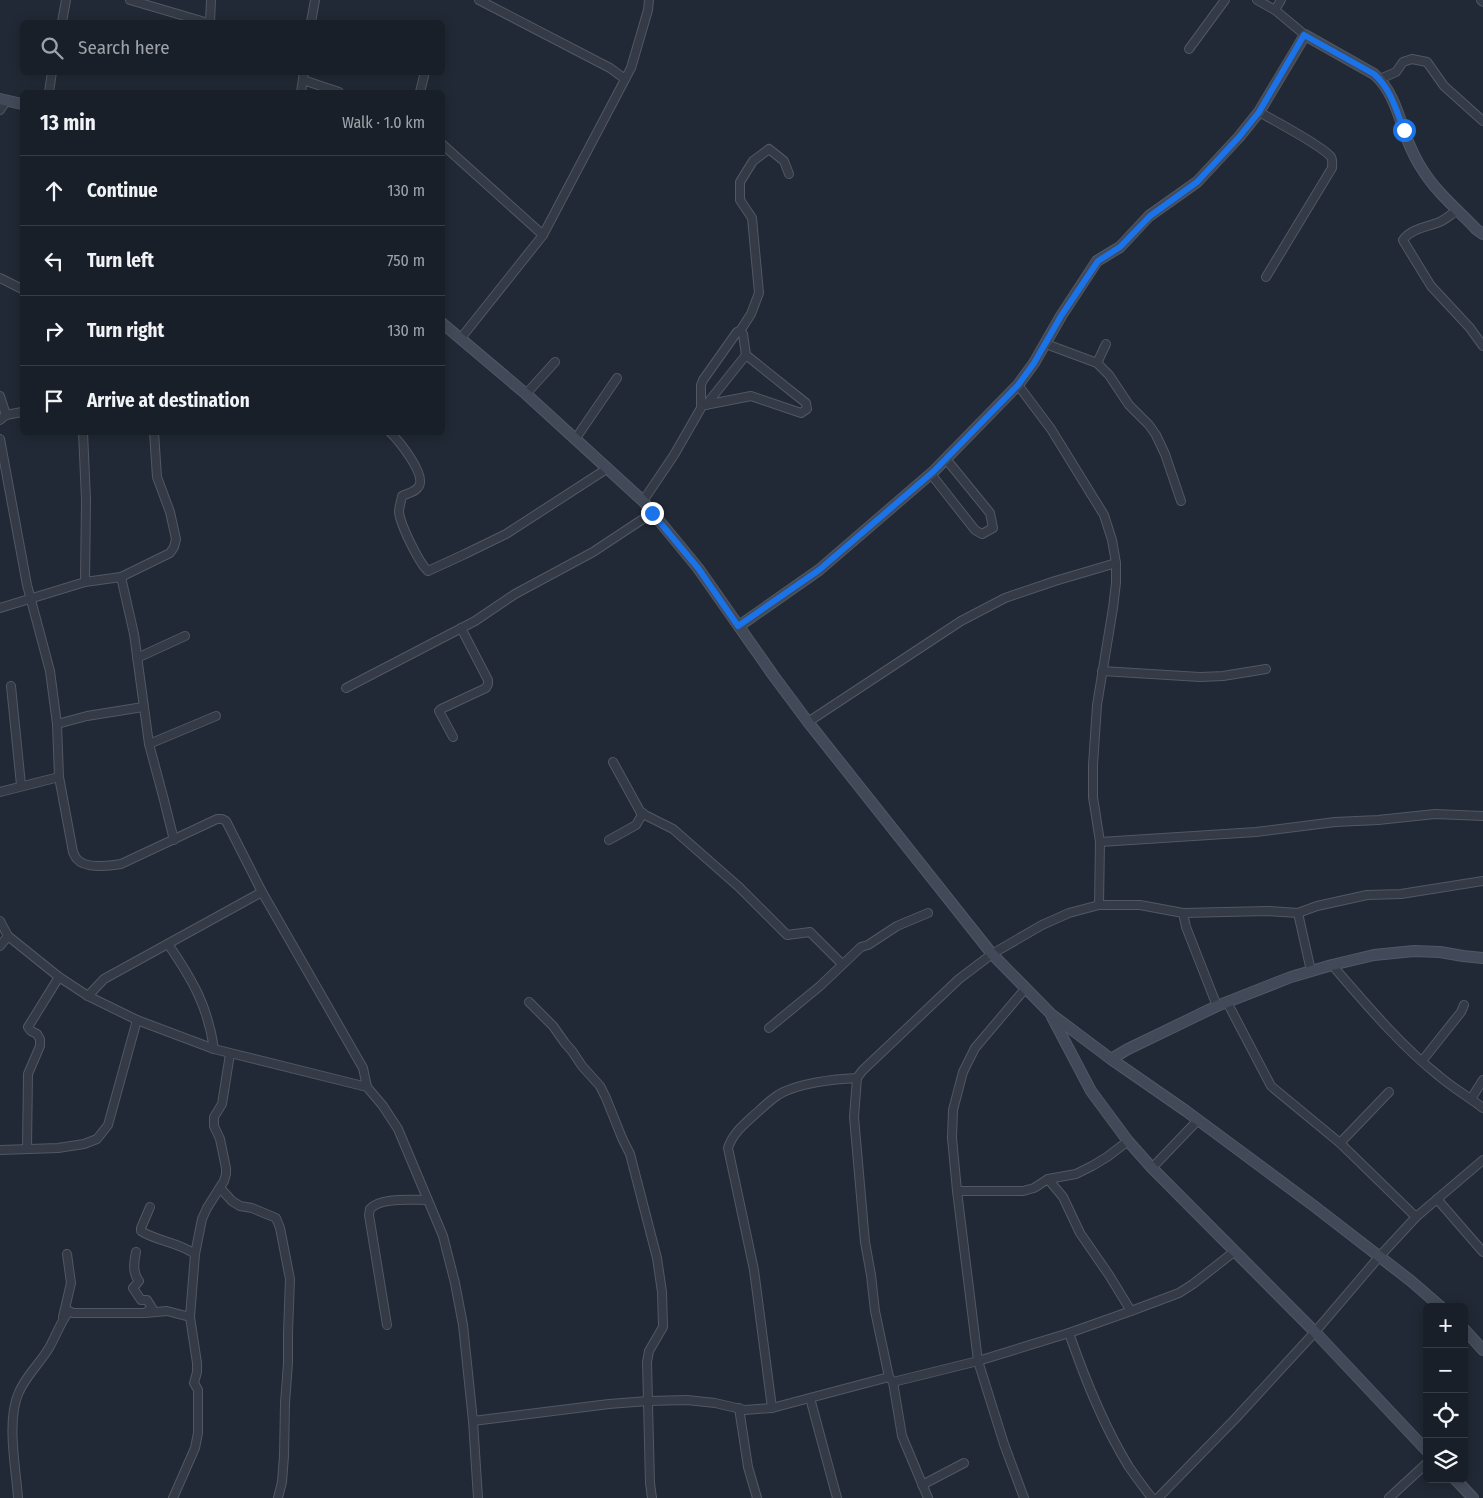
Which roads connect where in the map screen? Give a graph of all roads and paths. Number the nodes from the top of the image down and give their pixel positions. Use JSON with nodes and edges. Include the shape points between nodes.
{"nodes":[{"id":1,"x":66,"y":0,"type":"edge"},
{"id":2,"x":130,"y":0,"type":"edge"},
{"id":3,"x":211,"y":0,"type":"edge"},
{"id":4,"x":314,"y":0,"type":"edge"},
{"id":5,"x":478,"y":0,"type":"edge"},
{"id":6,"x":649,"y":0,"type":"edge"},
{"id":7,"x":1225,"y":0,"type":"edge"},
{"id":8,"x":1257,"y":0,"type":"edge"},
{"id":9,"x":1281,"y":0,"type":"edge"},
{"id":10,"x":1275,"y":10,"type":"junction"},
{"id":11,"x":62,"y":20,"type":"edge"},
{"id":12,"x":198,"y":20,"type":"edge"},
{"id":13,"x":210,"y":20,"type":"edge"},
{"id":14,"x":311,"y":20,"type":"edge"},
{"id":15,"x":1304,"y":35,"type":"junction"},
{"id":16,"x":1189,"y":49,"type":"dead end"},
{"id":17,"x":52,"y":75,"type":"edge"},
{"id":18,"x":424,"y":75,"type":"edge"},
{"id":19,"x":304,"y":76,"type":"edge"},
{"id":20,"x":1377,"y":77,"type":"junction"},
{"id":21,"x":626,"y":80,"type":"junction"},
{"id":22,"x":49,"y":90,"type":"edge"},
{"id":23,"x":301,"y":90,"type":"edge"},
{"id":24,"x":335,"y":90,"type":"edge"},
{"id":25,"x":420,"y":90,"type":"edge"},
{"id":26,"x":3,"y":100,"type":"edge"},
{"id":27,"x":20,"y":104,"type":"edge"},
{"id":28,"x":0,"y":110,"type":"edge"},
{"id":29,"x":1259,"y":112,"type":"junction"},
{"id":30,"x":1483,"y":121,"type":"edge"},
{"id":31,"x":445,"y":147,"type":"edge"},
{"id":32,"x":790,"y":174,"type":"dead end"},
{"id":33,"x":1458,"y":210,"type":"junction"},
{"id":34,"x":1483,"y":234,"type":"edge"},
{"id":35,"x":543,"y":235,"type":"junction"},
{"id":36,"x":1266,"y":277,"type":"dead end"},
{"id":37,"x":0,"y":278,"type":"edge"},
{"id":38,"x":20,"y":288,"type":"edge"},
{"id":39,"x":445,"y":326,"type":"edge"},
{"id":40,"x":740,"y":331,"type":"junction"},
{"id":41,"x":461,"y":338,"type":"junction"},
{"id":42,"x":1046,"y":344,"type":"junction"},
{"id":43,"x":1106,"y":344,"type":"dead end"},
{"id":44,"x":1483,"y":346,"type":"edge"},
{"id":45,"x":746,"y":355,"type":"junction"},
{"id":46,"x":555,"y":362,"type":"dead end"},
{"id":47,"x":1097,"y":363,"type":"junction"},
{"id":48,"x":617,"y":378,"type":"dead end"},
{"id":49,"x":1018,"y":385,"type":"junction"},
{"id":50,"x":526,"y":394,"type":"junction"},
{"id":51,"x":0,"y":396,"type":"edge"},
{"id":52,"x":703,"y":406,"type":"junction"},
{"id":53,"x":20,"y":413,"type":"edge"},
{"id":54,"x":3,"y":418,"type":"edge"},
{"id":55,"x":83,"y":435,"type":"edge"},
{"id":56,"x":154,"y":435,"type":"edge"},
{"id":57,"x":393,"y":435,"type":"edge"},
{"id":58,"x":576,"y":438,"type":"junction"},
{"id":59,"x":0,"y":439,"type":"edge"},
{"id":60,"x":946,"y":459,"type":"junction"},
{"id":61,"x":608,"y":468,"type":"junction"},
{"id":62,"x":931,"y":474,"type":"junction"},
{"id":63,"x":643,"y":501,"type":"junction"},
{"id":64,"x":1181,"y":502,"type":"dead end"},
{"id":65,"x":652,"y":513,"type":"junction"},
{"id":66,"x":1116,"y":563,"type":"junction"},
{"id":67,"x":121,"y":577,"type":"junction"},
{"id":68,"x":85,"y":582,"type":"junction"},
{"id":69,"x":31,"y":599,"type":"junction"},
{"id":70,"x":0,"y":608,"type":"edge"},
{"id":71,"x":738,"y":626,"type":"junction"},
{"id":72,"x":461,"y":628,"type":"junction"},
{"id":73,"x":185,"y":636,"type":"dead end"},
{"id":74,"x":137,"y":658,"type":"junction"},
{"id":75,"x":1266,"y":669,"type":"dead end"},
{"id":76,"x":1102,"y":671,"type":"junction"},
{"id":77,"x":10,"y":686,"type":"dead end"},
{"id":78,"x":346,"y":688,"type":"dead end"},
{"id":79,"x":143,"y":707,"type":"junction"},
{"id":80,"x":216,"y":716,"type":"dead end"},
{"id":81,"x":808,"y":722,"type":"junction"},
{"id":82,"x":57,"y":724,"type":"junction"},
{"id":83,"x":453,"y":737,"type":"dead end"},
{"id":84,"x":149,"y":744,"type":"junction"},
{"id":85,"x":613,"y":762,"type":"dead end"},
{"id":86,"x":59,"y":777,"type":"junction"},
{"id":87,"x":21,"y":785,"type":"junction"},
{"id":88,"x":0,"y":792,"type":"edge"},
{"id":89,"x":643,"y":813,"type":"junction"},
{"id":90,"x":1483,"y":816,"type":"edge"},
{"id":91,"x":174,"y":840,"type":"junction"},
{"id":92,"x":609,"y":840,"type":"dead end"},
{"id":93,"x":1100,"y":842,"type":"junction"},
{"id":94,"x":1483,"y":882,"type":"edge"},
{"id":95,"x":262,"y":892,"type":"junction"},
{"id":96,"x":1099,"y":904,"type":"junction"},
{"id":97,"x":928,"y":913,"type":"dead end"},
{"id":98,"x":1183,"y":913,"type":"junction"},
{"id":99,"x":1298,"y":913,"type":"junction"},
{"id":100,"x":0,"y":921,"type":"edge"},
{"id":101,"x":8,"y":936,"type":"junction"},
{"id":102,"x":168,"y":944,"type":"junction"},
{"id":103,"x":0,"y":946,"type":"edge"},
{"id":104,"x":992,"y":954,"type":"junction"},
{"id":105,"x":1483,"y":958,"type":"edge"},
{"id":106,"x":842,"y":964,"type":"junction"},
{"id":107,"x":1332,"y":964,"type":"junction"},
{"id":108,"x":1311,"y":971,"type":"junction"},
{"id":109,"x":59,"y":977,"type":"junction"},
{"id":110,"x":1025,"y":988,"type":"junction"},
{"id":111,"x":88,"y":996,"type":"junction"},
{"id":112,"x":529,"y":1002,"type":"dead end"},
{"id":113,"x":1222,"y":1004,"type":"junction"},
{"id":114,"x":1464,"y":1005,"type":"dead end"},
{"id":115,"x":1050,"y":1014,"type":"junction"},
{"id":116,"x":137,"y":1020,"type":"junction"},
{"id":117,"x":769,"y":1028,"type":"dead end"},
{"id":118,"x":214,"y":1049,"type":"junction"},
{"id":119,"x":230,"y":1054,"type":"junction"},
{"id":120,"x":1111,"y":1059,"type":"junction"},
{"id":121,"x":1422,"y":1061,"type":"junction"},
{"id":122,"x":857,"y":1078,"type":"junction"},
{"id":123,"x":1483,"y":1080,"type":"edge"},
{"id":124,"x":367,"y":1087,"type":"junction"},
{"id":125,"x":1389,"y":1092,"type":"dead end"},
{"id":126,"x":1471,"y":1099,"type":"junction"},
{"id":127,"x":1483,"y":1108,"type":"edge"},
{"id":128,"x":1198,"y":1120,"type":"junction"},
{"id":129,"x":1128,"y":1141,"type":"junction"},
{"id":130,"x":1340,"y":1143,"type":"junction"},
{"id":131,"x":26,"y":1148,"type":"junction"},
{"id":132,"x":0,"y":1150,"type":"edge"},
{"id":133,"x":1483,"y":1160,"type":"edge"},
{"id":134,"x":1152,"y":1168,"type":"junction"},
{"id":135,"x":1048,"y":1179,"type":"junction"},
{"id":136,"x":220,"y":1188,"type":"junction"},
{"id":137,"x":957,"y":1191,"type":"junction"},
{"id":138,"x":1437,"y":1199,"type":"junction"},
{"id":139,"x":427,"y":1200,"type":"junction"},
{"id":140,"x":150,"y":1207,"type":"dead end"},
{"id":141,"x":1416,"y":1217,"type":"junction"},
{"id":142,"x":1235,"y":1251,"type":"junction"},
{"id":143,"x":136,"y":1252,"type":"dead end"},
{"id":144,"x":1483,"y":1252,"type":"edge"},
{"id":145,"x":67,"y":1254,"type":"dead end"},
{"id":146,"x":195,"y":1254,"type":"junction"},
{"id":147,"x":1379,"y":1257,"type":"junction"},
{"id":148,"x":1436,"y":1303,"type":"edge"},
{"id":149,"x":1131,"y":1311,"type":"junction"},
{"id":150,"x":145,"y":1314,"type":"junction"},
{"id":151,"x":190,"y":1317,"type":"junction"},
{"id":152,"x":61,"y":1321,"type":"junction"},
{"id":153,"x":387,"y":1326,"type":"dead end"},
{"id":154,"x":1315,"y":1332,"type":"junction"},
{"id":155,"x":1069,"y":1333,"type":"junction"},
{"id":156,"x":1468,"y":1333,"type":"edge"},
{"id":157,"x":1483,"y":1350,"type":"edge"},
{"id":158,"x":978,"y":1361,"type":"junction"},
{"id":159,"x":891,"y":1379,"type":"junction"},
{"id":160,"x":810,"y":1398,"type":"junction"},
{"id":161,"x":648,"y":1401,"type":"junction"},
{"id":162,"x":739,"y":1408,"type":"junction"},
{"id":163,"x":772,"y":1408,"type":"junction"},
{"id":164,"x":473,"y":1422,"type":"junction"},
{"id":165,"x":1423,"y":1446,"type":"edge"},
{"id":166,"x":964,"y":1463,"type":"dead end"},
{"id":167,"x":1423,"y":1468,"type":"edge"},
{"id":168,"x":1459,"y":1483,"type":"edge"},
{"id":169,"x":922,"y":1485,"type":"junction"},
{"id":170,"x":18,"y":1498,"type":"edge"},
{"id":171,"x":173,"y":1498,"type":"edge"},
{"id":172,"x":278,"y":1498,"type":"edge"},
{"id":173,"x":478,"y":1498,"type":"edge"},
{"id":174,"x":652,"y":1498,"type":"edge"},
{"id":175,"x":757,"y":1498,"type":"edge"},
{"id":176,"x":837,"y":1498,"type":"edge"},
{"id":177,"x":928,"y":1498,"type":"edge"},
{"id":178,"x":1024,"y":1498,"type":"edge"},
{"id":179,"x":1152,"y":1498,"type":"edge"},
{"id":180,"x":1158,"y":1498,"type":"edge"},
{"id":181,"x":1389,"y":1498,"type":"edge"},
{"id":182,"x":1473,"y":1498,"type":"edge"}],
"edges":[{"from":1,"to":11,"type":"street"},
{"from":2,"to":12,"type":"street"},
{"from":3,"to":13,"type":"street"},
{"from":4,"to":14,"type":"street"},
{"from":5,"to":21,"type":"street","via":[[610,68]]},
{"from":6,"to":21,"type":"street"},
{"from":7,"to":16,"type":"street"},
{"from":8,"to":10,"type":"street"},
{"from":9,"to":10,"type":"street"},
{"from":10,"to":15,"type":"street"},
{"from":15,"to":20,"type":"street"},
{"from":15,"to":29,"type":"street"},
{"from":17,"to":22,"type":"street"},
{"from":18,"to":25,"type":"street"},
{"from":19,"to":23,"type":"street"},
{"from":19,"to":24,"type":"street"},
{"from":20,"to":30,"type":"street","via":[[1396,72],[1403,62],[1412,58],[1427,62],[1444,86]]},
{"from":20,"to":33,"type":"street","via":[[1393,102],[1422,169]]},
{"from":21,"to":35,"type":"street"},
{"from":26,"to":27,"type":"street"},
{"from":26,"to":28,"type":"street"},
{"from":29,"to":36,"type":"street","via":[[1329,154],[1332,164]]},
{"from":29,"to":42,"type":"street","via":[[1197,182],[1150,216],[1120,247],[1100,258]]},
{"from":31,"to":35,"type":"street"},
{"from":32,"to":40,"type":"street","via":[[784,161],[769,149],[753,161],[740,182],[740,200],[752,218],[760,293]]},
{"from":33,"to":34,"type":"street"},
{"from":33,"to":44,"type":"street","via":[[1403,240],[1431,286]]},
{"from":35,"to":41,"type":"street"},
{"from":37,"to":38,"type":"street"},
{"from":39,"to":41,"type":"street"},
{"from":40,"to":45,"type":"street"},
{"from":40,"to":52,"type":"street","via":[[702,380]]},
{"from":41,"to":50,"type":"street"},
{"from":42,"to":47,"type":"street"},
{"from":42,"to":49,"type":"street"},
{"from":43,"to":47,"type":"street"},
{"from":45,"to":52,"type":"street"},
{"from":45,"to":52,"type":"street","via":[[806,403],[807,409],[801,413],[751,396]]},
{"from":46,"to":50,"type":"street"},
{"from":47,"to":64,"type":"street","via":[[1156,435]]},
{"from":48,"to":58,"type":"street"},
{"from":49,"to":60,"type":"street"},
{"from":49,"to":66,"type":"street","via":[[1051,429],[1104,515]]},
{"from":50,"to":58,"type":"street"},
{"from":51,"to":54,"type":"street"},
{"from":52,"to":63,"type":"street"},
{"from":53,"to":54,"type":"street"},
{"from":55,"to":68,"type":"street"},
{"from":56,"to":67,"type":"street","via":[[157,477],[176,539],[170,553]]},
{"from":57,"to":61,"type":"street","via":[[421,479],[414,492],[402,496],[399,514],[428,571],[506,534]]},
{"from":58,"to":61,"type":"street"},
{"from":59,"to":69,"type":"street"},
{"from":60,"to":62,"type":"street"},
{"from":60,"to":62,"type":"street","via":[[990,513],[993,528],[982,534],[975,530]]},
{"from":61,"to":63,"type":"street"},
{"from":62,"to":71,"type":"street","via":[[819,570]]},
{"from":63,"to":65,"type":"street"},
{"from":65,"to":71,"type":"street","via":[[698,568]]},
{"from":65,"to":72,"type":"street","via":[[593,552],[515,594]]},
{"from":66,"to":76,"type":"street","via":[[1113,608]]},
{"from":66,"to":81,"type":"street","via":[[1005,598],[961,620]]},
{"from":67,"to":68,"type":"street"},
{"from":67,"to":74,"type":"street"},
{"from":68,"to":69,"type":"street"},
{"from":69,"to":70,"type":"street"},
{"from":69,"to":82,"type":"street","via":[[50,671]]},
{"from":71,"to":81,"type":"street"},
{"from":72,"to":78,"type":"street"},
{"from":72,"to":83,"type":"street","via":[[488,684],[486,688],[439,711]]},
{"from":73,"to":74,"type":"street"},
{"from":74,"to":79,"type":"street"},
{"from":75,"to":76,"type":"street","via":[[1200,677]]},
{"from":76,"to":93,"type":"street","via":[[1093,765],[1093,797]]},
{"from":77,"to":87,"type":"street"},
{"from":79,"to":82,"type":"street"},
{"from":79,"to":84,"type":"street"},
{"from":80,"to":84,"type":"street"},
{"from":81,"to":104,"type":"street"},
{"from":82,"to":86,"type":"street"},
{"from":84,"to":91,"type":"street"},
{"from":85,"to":89,"type":"street"},
{"from":86,"to":87,"type":"street"},
{"from":86,"to":91,"type":"street","via":[[73,852],[78,861],[107,867],[121,864]]},
{"from":87,"to":88,"type":"street"},
{"from":89,"to":92,"type":"street","via":[[636,825]]},
{"from":89,"to":106,"type":"street","via":[[673,829],[787,935],[810,932]]},
{"from":90,"to":93,"type":"street","via":[[1435,814],[1256,832]]},
{"from":91,"to":95,"type":"street","via":[[217,819],[226,821]]},
{"from":93,"to":96,"type":"street"},
{"from":94,"to":99,"type":"street","via":[[1401,894],[1366,895]]},
{"from":95,"to":102,"type":"street"},
{"from":95,"to":124,"type":"street","via":[[363,1068]]},
{"from":96,"to":98,"type":"street","via":[[1140,905]]},
{"from":96,"to":104,"type":"street","via":[[1042,925]]},
{"from":97,"to":106,"type":"street","via":[[861,947]]},
{"from":98,"to":99,"type":"street"},
{"from":98,"to":113,"type":"street","via":[[1186,927]]},
{"from":99,"to":108,"type":"street"},
{"from":100,"to":101,"type":"street"},
{"from":101,"to":103,"type":"street"},
{"from":101,"to":109,"type":"street"},
{"from":102,"to":111,"type":"street","via":[[104,979]]},
{"from":102,"to":118,"type":"street","via":[[197,990],[208,1019]]},
{"from":104,"to":110,"type":"street"},
{"from":104,"to":122,"type":"street","via":[[954,983]]},
{"from":105,"to":107,"type":"street","via":[[1414,951]]},
{"from":106,"to":117,"type":"street"},
{"from":107,"to":108,"type":"street"},
{"from":107,"to":121,"type":"street","via":[[1373,1012]]},
{"from":108,"to":113,"type":"street"},
{"from":109,"to":111,"type":"street"},
{"from":109,"to":131,"type":"street","via":[[28,1027],[40,1039],[40,1046],[28,1074]]},
{"from":110,"to":115,"type":"street"},
{"from":110,"to":137,"type":"street","via":[[975,1048],[963,1072],[953,1110]]},
{"from":111,"to":116,"type":"street"},
{"from":112,"to":161,"type":"street","via":[[553,1026],[600,1086],[630,1154],[655,1249],[662,1292],[663,1327],[647,1362]]},
{"from":113,"to":120,"type":"street"},
{"from":113,"to":130,"type":"street","via":[[1271,1086]]},
{"from":114,"to":121,"type":"street"},
{"from":115,"to":120,"type":"street"},
{"from":115,"to":129,"type":"street","via":[[1091,1091]]},
{"from":116,"to":118,"type":"street"},
{"from":116,"to":131,"type":"street","via":[[108,1125],[97,1139],[58,1148]]},
{"from":118,"to":119,"type":"street"},
{"from":119,"to":124,"type":"street"},
{"from":119,"to":136,"type":"street","via":[[222,1104],[214,1117],[226,1168]]},
{"from":120,"to":128,"type":"street"},
{"from":121,"to":126,"type":"street"},
{"from":122,"to":159,"type":"street","via":[[854,1117],[865,1242],[875,1311]]},
{"from":122,"to":163,"type":"street","via":[[803,1086],[777,1096],[747,1121],[734,1135],[728,1148],[754,1270]]},
{"from":123,"to":126,"type":"street"},
{"from":124,"to":139,"type":"street","via":[[398,1129]]},
{"from":125,"to":130,"type":"street"},
{"from":126,"to":127,"type":"street"},
{"from":128,"to":134,"type":"street"},
{"from":128,"to":147,"type":"street"},
{"from":129,"to":134,"type":"street"},
{"from":129,"to":135,"type":"street","via":[[1076,1174]]},
{"from":130,"to":141,"type":"street"},
{"from":131,"to":132,"type":"street"},
{"from":133,"to":138,"type":"street"},
{"from":134,"to":142,"type":"street"},
{"from":135,"to":137,"type":"street","via":[[1022,1191]]},
{"from":135,"to":149,"type":"street","via":[[1063,1197],[1080,1232]]},
{"from":136,"to":146,"type":"street","via":[[202,1219]]},
{"from":136,"to":172,"type":"street","via":[[240,1206],[276,1218],[290,1279],[283,1473]]},
{"from":137,"to":158,"type":"street"},
{"from":138,"to":141,"type":"street"},
{"from":138,"to":144,"type":"street"},
{"from":139,"to":153,"type":"street","via":[[384,1202],[370,1209]]},
{"from":139,"to":164,"type":"street","via":[[443,1236],[455,1283],[463,1325]]},
{"from":140,"to":146,"type":"street","via":[[142,1231]]},
{"from":141,"to":147,"type":"street"},
{"from":142,"to":149,"type":"street","via":[[1178,1293]]},
{"from":142,"to":154,"type":"street"},
{"from":143,"to":150,"type":"street","via":[[134,1262],[139,1281],[133,1288],[152,1308]]},
{"from":145,"to":152,"type":"street","via":[[72,1283]]},
{"from":146,"to":151,"type":"street"},
{"from":147,"to":148,"type":"street"},
{"from":147,"to":154,"type":"street"},
{"from":149,"to":155,"type":"street"},
{"from":150,"to":151,"type":"street","via":[[167,1311]]},
{"from":150,"to":152,"type":"street","via":[[69,1311]]},
{"from":151,"to":171,"type":"street","via":[[197,1372],[194,1383],[198,1390],[198,1433],[195,1448]]},
{"from":152,"to":170,"type":"street","via":[[50,1347],[19,1391],[14,1404]]},
{"from":154,"to":165,"type":"street"},
{"from":154,"to":180,"type":"street"},
{"from":155,"to":158,"type":"street"},
{"from":155,"to":179,"type":"street","via":[[1106,1425]]},
{"from":156,"to":157,"type":"street"},
{"from":158,"to":159,"type":"street"},
{"from":158,"to":178,"type":"street"},
{"from":159,"to":160,"type":"street"},
{"from":159,"to":169,"type":"street","via":[[902,1436]]},
{"from":160,"to":163,"type":"street"},
{"from":160,"to":176,"type":"street"},
{"from":161,"to":162,"type":"street","via":[[687,1400]]},
{"from":161,"to":164,"type":"street"},
{"from":161,"to":174,"type":"street"},
{"from":162,"to":163,"type":"street"},
{"from":162,"to":175,"type":"street","via":[[748,1467]]},
{"from":164,"to":173,"type":"street"},
{"from":166,"to":169,"type":"street"},
{"from":167,"to":181,"type":"street"},
{"from":168,"to":182,"type":"street"},
{"from":169,"to":177,"type":"street"}]}
